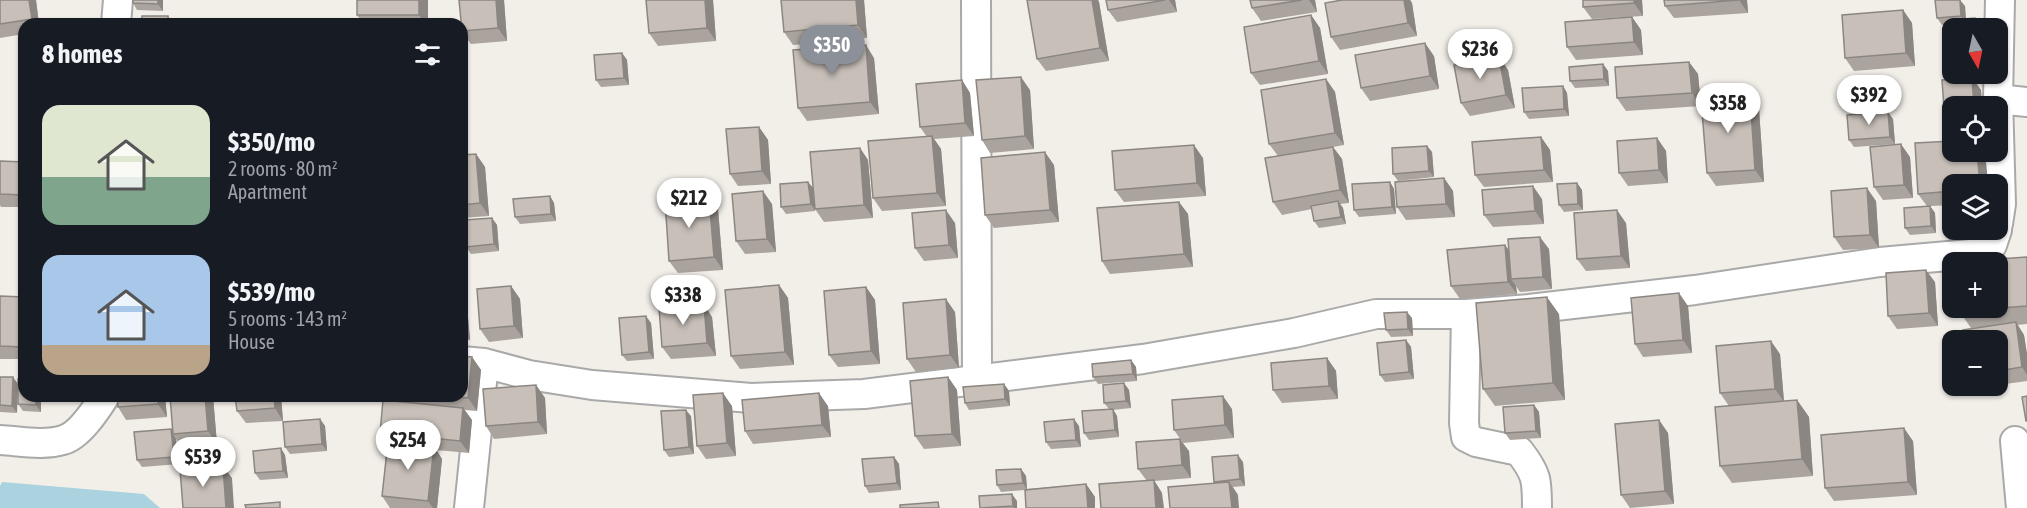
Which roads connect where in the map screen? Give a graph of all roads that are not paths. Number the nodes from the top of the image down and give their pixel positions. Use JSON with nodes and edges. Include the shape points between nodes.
{"nodes":[{"id":1,"x":118,"y":0,"type":"edge"},
{"id":2,"x":976,"y":0,"type":"edge"},
{"id":3,"x":2000,"y":0,"type":"edge"},
{"id":4,"x":116,"y":18,"type":"edge"},
{"id":5,"x":1998,"y":96,"type":"edge"},
{"id":6,"x":2008,"y":100,"type":"edge"},
{"id":7,"x":2027,"y":102,"type":"edge"},
{"id":8,"x":1994,"y":240,"type":"edge"},
{"id":9,"x":1466,"y":314,"type":"junction"},
{"id":10,"x":473,"y":362,"type":"edge"},
{"id":11,"x":977,"y":380,"type":"junction"},
{"id":12,"x":101,"y":402,"type":"edge"},
{"id":13,"x":0,"y":440,"type":"edge"},
{"id":14,"x":2015,"y":441,"type":"dead end"},
{"id":15,"x":469,"y":508,"type":"edge"},
{"id":16,"x":1537,"y":508,"type":"edge"},
{"id":17,"x":2021,"y":508,"type":"edge"}],
"edges":[{"from":1,"to":4,"type":"street"},
{"from":2,"to":11,"type":"street"},
{"from":3,"to":5,"type":"street"},
{"from":6,"to":7,"type":"street"},
{"from":8,"to":9,"type":"street","via":[[1982,253],[1880,262],[1695,290]]},
{"from":9,"to":11,"type":"street","via":[[1376,314],[1294,333],[1143,359]]},
{"from":9,"to":16,"type":"street","via":[[1466,437],[1519,451],[1537,479]]},
{"from":10,"to":11,"type":"street","via":[[592,385],[751,398],[864,394]]},
{"from":10,"to":15,"type":"street"},
{"from":12,"to":13,"type":"street","via":[[82,427],[64,440]]},
{"from":14,"to":17,"type":"street"}]}
